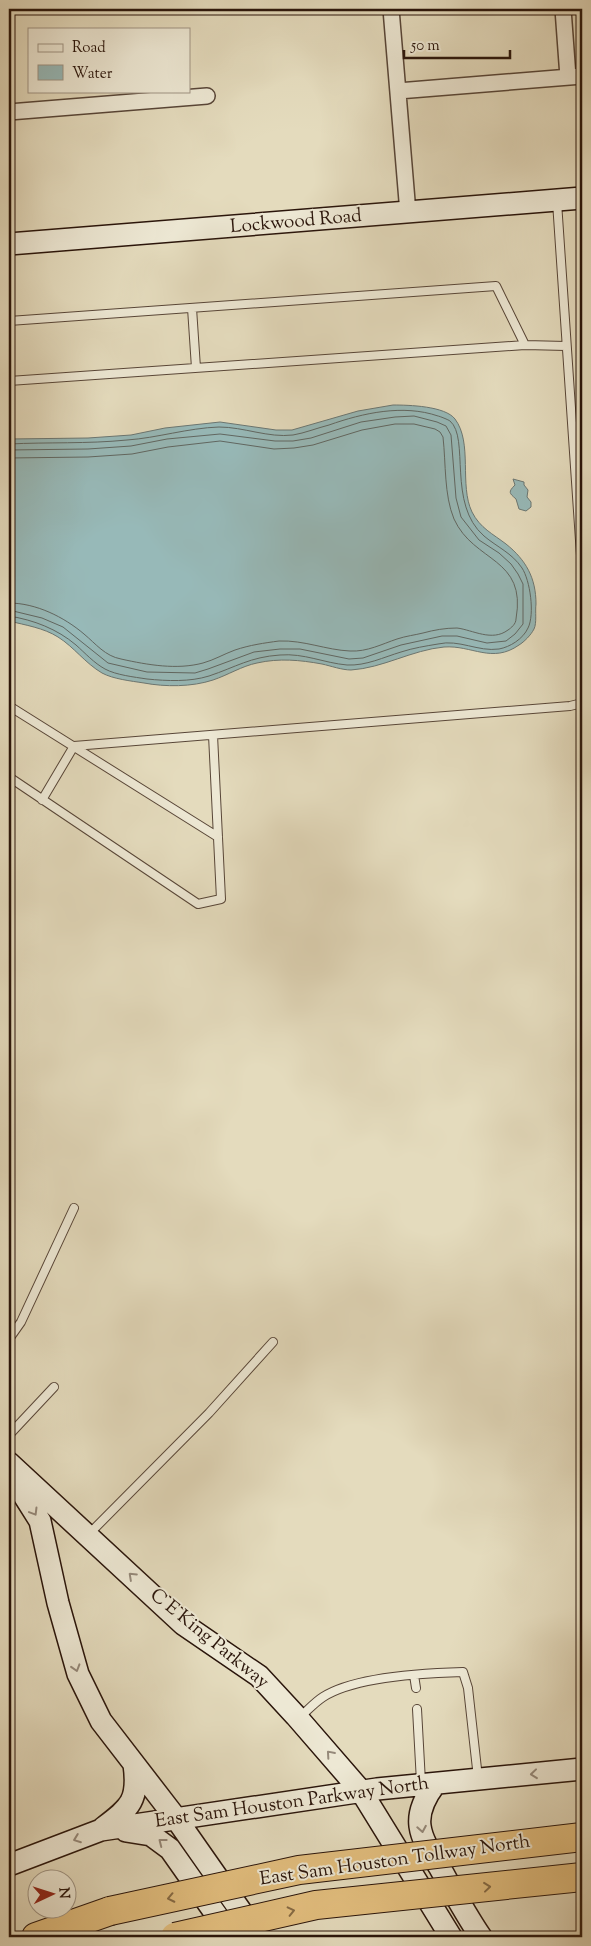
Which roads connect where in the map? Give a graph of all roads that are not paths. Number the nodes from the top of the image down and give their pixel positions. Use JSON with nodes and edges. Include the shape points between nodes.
{"nodes":[{"id":1,"x":391,"y":9,"type":"edge"},
{"id":2,"x":563,"y":9,"type":"edge"},
{"id":3,"x":575,"y":77,"type":"edge"},
{"id":4,"x":398,"y":90,"type":"junction"},
{"id":5,"x":207,"y":96,"type":"dead end"},
{"id":6,"x":9,"y":112,"type":"edge"},
{"id":7,"x":582,"y":198,"type":"edge"},
{"id":8,"x":556,"y":200,"type":"junction"},
{"id":9,"x":408,"y":213,"type":"junction"},
{"id":10,"x":9,"y":244,"type":"edge"},
{"id":11,"x":192,"y":308,"type":"junction"},
{"id":12,"x":9,"y":321,"type":"edge"},
{"id":13,"x":525,"y":345,"type":"junction"},
{"id":14,"x":566,"y":346,"type":"junction"},
{"id":15,"x":196,"y":368,"type":"junction"},
{"id":16,"x":9,"y":381,"type":"edge"},
{"id":17,"x":582,"y":570,"type":"edge"},
{"id":18,"x":582,"y":703,"type":"edge"},
{"id":19,"x":9,"y":706,"type":"edge"},
{"id":20,"x":213,"y":735,"type":"junction"},
{"id":21,"x":74,"y":746,"type":"junction"},
{"id":22,"x":9,"y":777,"type":"edge"},
{"id":23,"x":42,"y":800,"type":"junction"},
{"id":24,"x":218,"y":837,"type":"junction"},
{"id":25,"x":74,"y":1208,"type":"dead end"},
{"id":26,"x":9,"y":1339,"type":"edge"},
{"id":27,"x":273,"y":1342,"type":"dead end"},
{"id":28,"x":54,"y":1387,"type":"dead end"},
{"id":29,"x":9,"y":1435,"type":"edge"},
{"id":30,"x":9,"y":1463,"type":"edge"},
{"id":31,"x":9,"y":1470,"type":"edge"},
{"id":32,"x":88,"y":1536,"type":"junction"},
{"id":33,"x":414,"y":1675,"type":"junction"},
{"id":34,"x":416,"y":1688,"type":"dead end"},
{"id":35,"x":417,"y":1709,"type":"dead end"},
{"id":36,"x":298,"y":1718,"type":"junction"},
{"id":37,"x":134,"y":1764,"type":"junction"},
{"id":38,"x":582,"y":1769,"type":"edge"},
{"id":39,"x":478,"y":1780,"type":"junction"},
{"id":40,"x":428,"y":1785,"type":"junction"},
{"id":41,"x":361,"y":1792,"type":"junction"},
{"id":42,"x":176,"y":1817,"type":"junction"},
{"id":43,"x":101,"y":1830,"type":"junction"},
{"id":44,"x":582,"y":1837,"type":"edge"},
{"id":45,"x":9,"y":1865,"type":"edge"},
{"id":46,"x":582,"y":1877,"type":"edge"},
{"id":47,"x":36,"y":1937,"type":"edge"},
{"id":48,"x":175,"y":1937,"type":"edge"},
{"id":49,"x":232,"y":1937,"type":"edge"},
{"id":50,"x":259,"y":1937,"type":"edge"},
{"id":51,"x":451,"y":1937,"type":"edge"},
{"id":52,"x":481,"y":1937,"type":"edge"}],
"edges":[{"from":1,"to":4,"type":"street"},
{"from":2,"to":3,"type":"street"},
{"from":3,"to":4,"type":"street"},
{"from":4,"to":9,"type":"street"},
{"from":5,"to":6,"type":"street"},
{"from":7,"to":8,"type":"main road","name":"Lockwood Road"},
{"from":8,"to":9,"type":"main road","name":"Lockwood Road"},
{"from":8,"to":14,"type":"lane"},
{"from":9,"to":10,"type":"main road","name":"Lockwood Road"},
{"from":11,"to":12,"type":"lane"},
{"from":11,"to":13,"type":"lane","via":[[496,286]]},
{"from":11,"to":15,"type":"lane"},
{"from":13,"to":14,"type":"lane"},
{"from":13,"to":15,"type":"lane"},
{"from":14,"to":17,"type":"lane"},
{"from":15,"to":16,"type":"lane"},
{"from":18,"to":20,"type":"lane"},
{"from":19,"to":21,"type":"lane"},
{"from":20,"to":21,"type":"lane"},
{"from":20,"to":24,"type":"lane"},
{"from":21,"to":23,"type":"lane"},
{"from":21,"to":24,"type":"lane"},
{"from":22,"to":23,"type":"lane"},
{"from":23,"to":24,"type":"lane","via":[[198,904],[221,899]]},
{"from":25,"to":26,"type":"lane","via":[[22,1322]]},
{"from":27,"to":32,"type":"lane","via":[[209,1414]]},
{"from":28,"to":29,"type":"lane"},
{"from":30,"to":32,"type":"main road","name":"C E King Parkway"},
{"from":31,"to":37,"type":"main road","one_way":true,"via":[[40,1521],[78,1674],[100,1721]]},
{"from":36,"to":32,"type":"main road","name":"C E King Parkway","one_way":true,"via":[[259,1676],[183,1624]]},
{"from":33,"to":34,"type":"lane"},
{"from":33,"to":36,"type":"lane","via":[[351,1684],[323,1697]]},
{"from":33,"to":39,"type":"lane","via":[[463,1672],[468,1688]]},
{"from":35,"to":40,"type":"lane"},
{"from":41,"to":36,"type":"main road","name":"C E King Parkway","one_way":true},
{"from":37,"to":42,"type":"main road"},
{"from":37,"to":43,"type":"main road","via":[[136,1783],[133,1799],[124,1812]]},
{"from":38,"to":39,"type":"main road","name":"East Sam Houston Parkway North","one_way":true},
{"from":39,"to":40,"type":"main road","name":"East Sam Houston Parkway North"},
{"from":40,"to":41,"type":"main road","name":"East Sam Houston Parkway North"},
{"from":40,"to":52,"type":"main road","one_way":true,"via":[[420,1826],[425,1842]]},
{"from":41,"to":42,"type":"main road","name":"East Sam Houston Parkway North"},
{"from":41,"to":51,"type":"main road","name":"C E King Parkway"},
{"from":42,"to":43,"type":"main road","name":"East Sam Houston Parkway North"},
{"from":42,"to":50,"type":"main road"},
{"from":43,"to":45,"type":"main road","name":"East Sam Houston Parkway North","one_way":true},
{"from":49,"to":43,"type":"main road","one_way":true,"via":[[170,1849],[160,1840],[141,1832]]},
{"from":44,"to":47,"type":"highway","name":"East Sam Houston Tollway North","one_way":true,"bridge":true,"via":[[299,1870],[110,1911]]},
{"from":48,"to":46,"type":"highway","name":"East Sam Houston Tollway North","one_way":true,"bridge":true,"via":[[316,1905]]}]}
